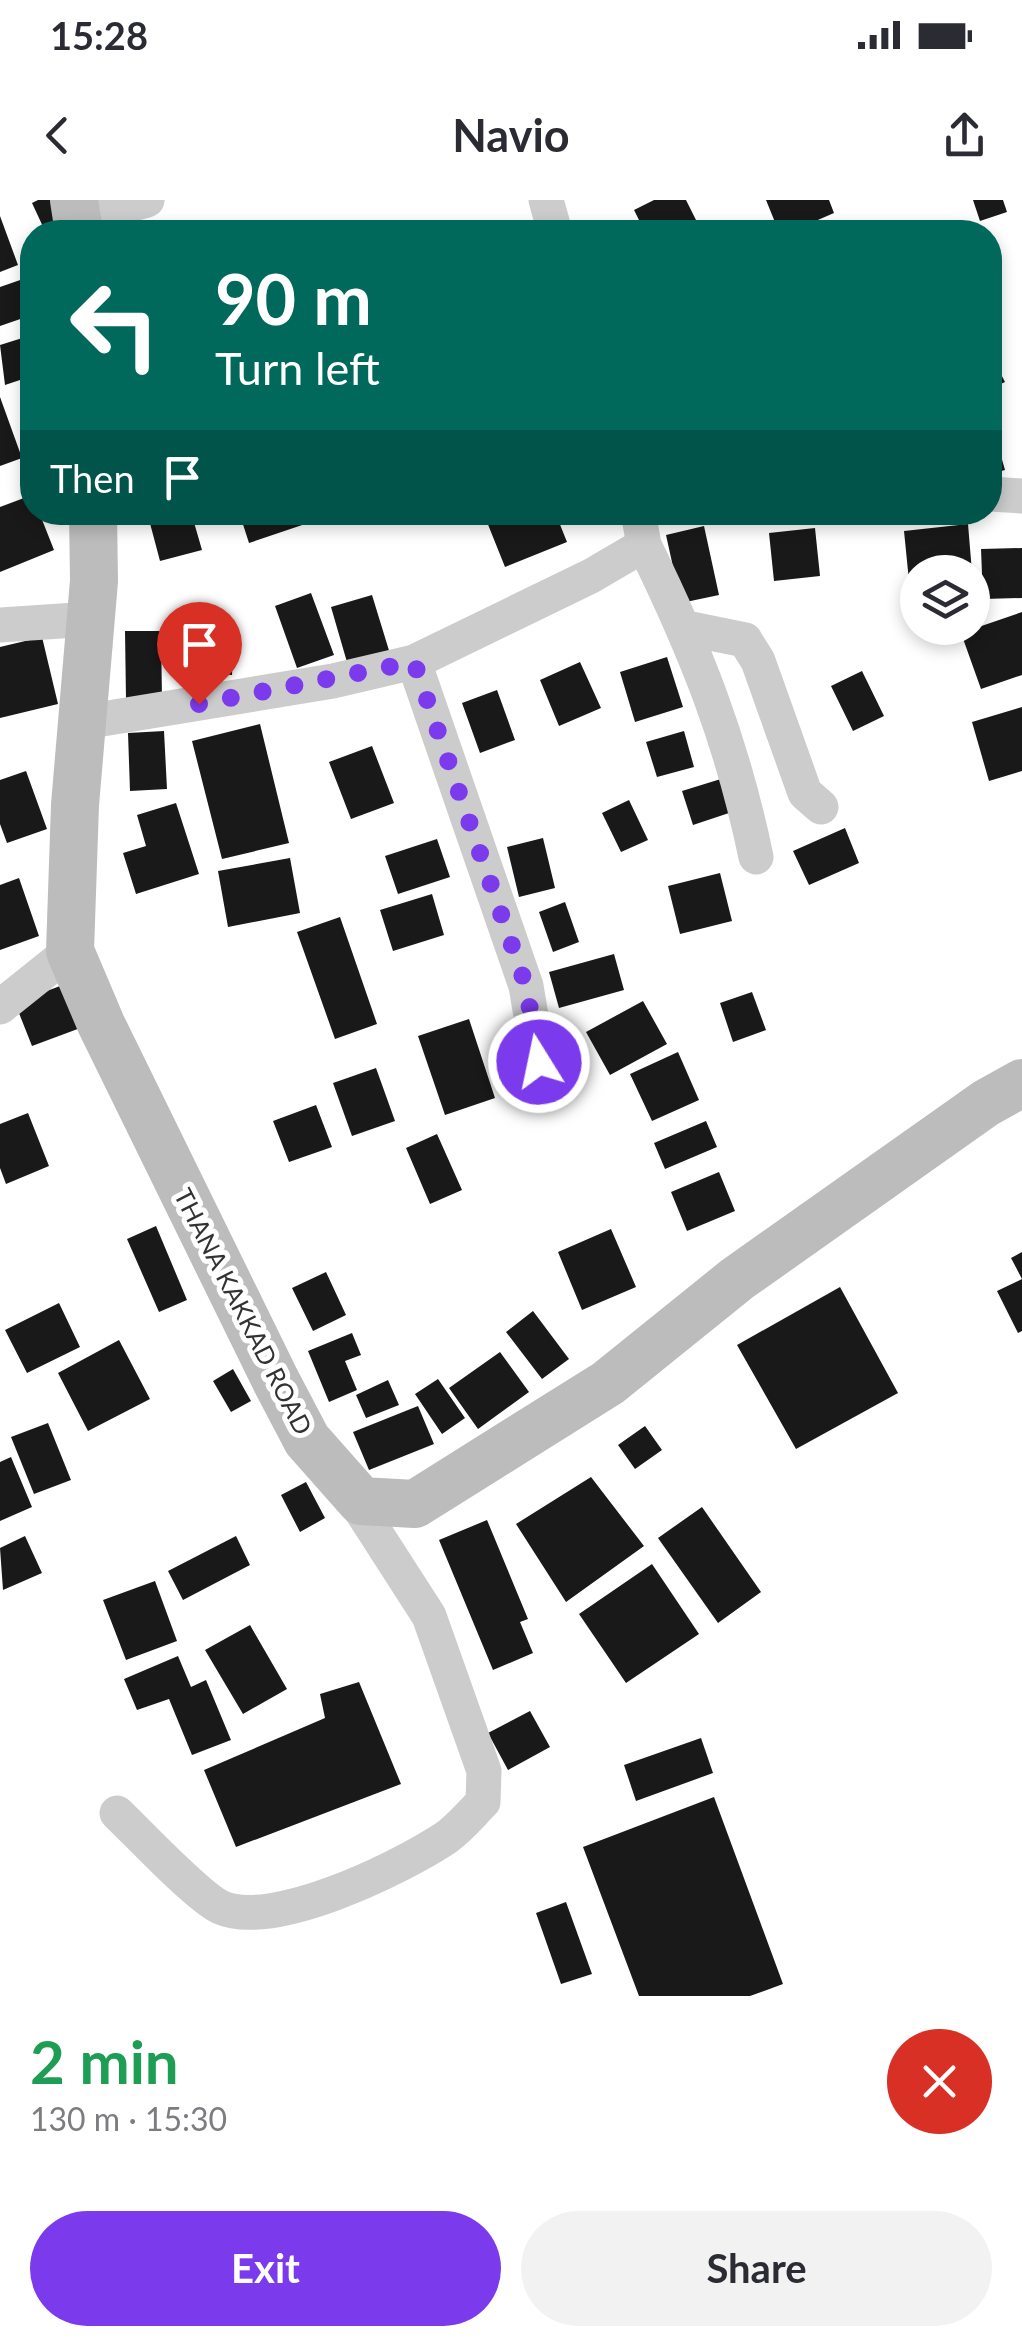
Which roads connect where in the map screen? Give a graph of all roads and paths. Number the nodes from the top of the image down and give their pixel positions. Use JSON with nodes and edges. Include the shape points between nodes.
{"nodes":[{"id":1,"x":147,"y":200,"type":"edge"},
{"id":2,"x":77,"y":217,"type":"edge"},
{"id":3,"x":93,"y":525,"type":"edge"},
{"id":4,"x":641,"y":529,"type":"edge"},
{"id":5,"x":92,"y":619,"type":"junction"},
{"id":6,"x":0,"y":625,"type":"edge"},
{"id":7,"x":686,"y":628,"type":"junction"},
{"id":8,"x":414,"y":662,"type":"junction"},
{"id":9,"x":84,"y":722,"type":"junction"},
{"id":10,"x":821,"y":807,"type":"dead end"},
{"id":11,"x":756,"y":856,"type":"dead end"},
{"id":12,"x":70,"y":951,"type":"junction"},
{"id":13,"x":0,"y":1007,"type":"edge"},
{"id":14,"x":539,"y":1062,"type":"dead end"},
{"id":15,"x":1022,"y":1084,"type":"edge"},
{"id":16,"x":346,"y":1486,"type":"junction"},
{"id":17,"x":117,"y":1813,"type":"dead end"}],
"edges":[{"from":1,"to":2,"type":"street"},
{"from":3,"to":5,"type":"main road","name":"THANA KAKKAD ROAD"},
{"from":4,"to":7,"type":"street"},
{"from":4,"to":8,"type":"street","via":[[590,576]]},
{"from":5,"to":6,"type":"street"},
{"from":5,"to":9,"type":"main road","name":"THANA KAKKAD ROAD"},
{"from":7,"to":10,"type":"street","via":[[745,640],[805,793]]},
{"from":7,"to":11,"type":"street","via":[[730,746]]},
{"from":8,"to":9,"type":"street"},
{"from":8,"to":14,"type":"street","via":[[526,986]]},
{"from":9,"to":12,"type":"main road","name":"THANA KAKKAD ROAD"},
{"from":12,"to":13,"type":"street"},
{"from":12,"to":16,"type":"main road","name":"THANA KAKKAD ROAD","via":[[276,1381],[307,1440]]},
{"from":15,"to":16,"type":"main road","name":"THANA KAKKAD ROAD","via":[[986,1102],[738,1279],[608,1383],[415,1504],[360,1501]]},
{"from":16,"to":17,"type":"street","via":[[429,1616],[484,1772],[484,1802],[446,1838],[363,1880],[245,1915],[216,1906]]}]}
